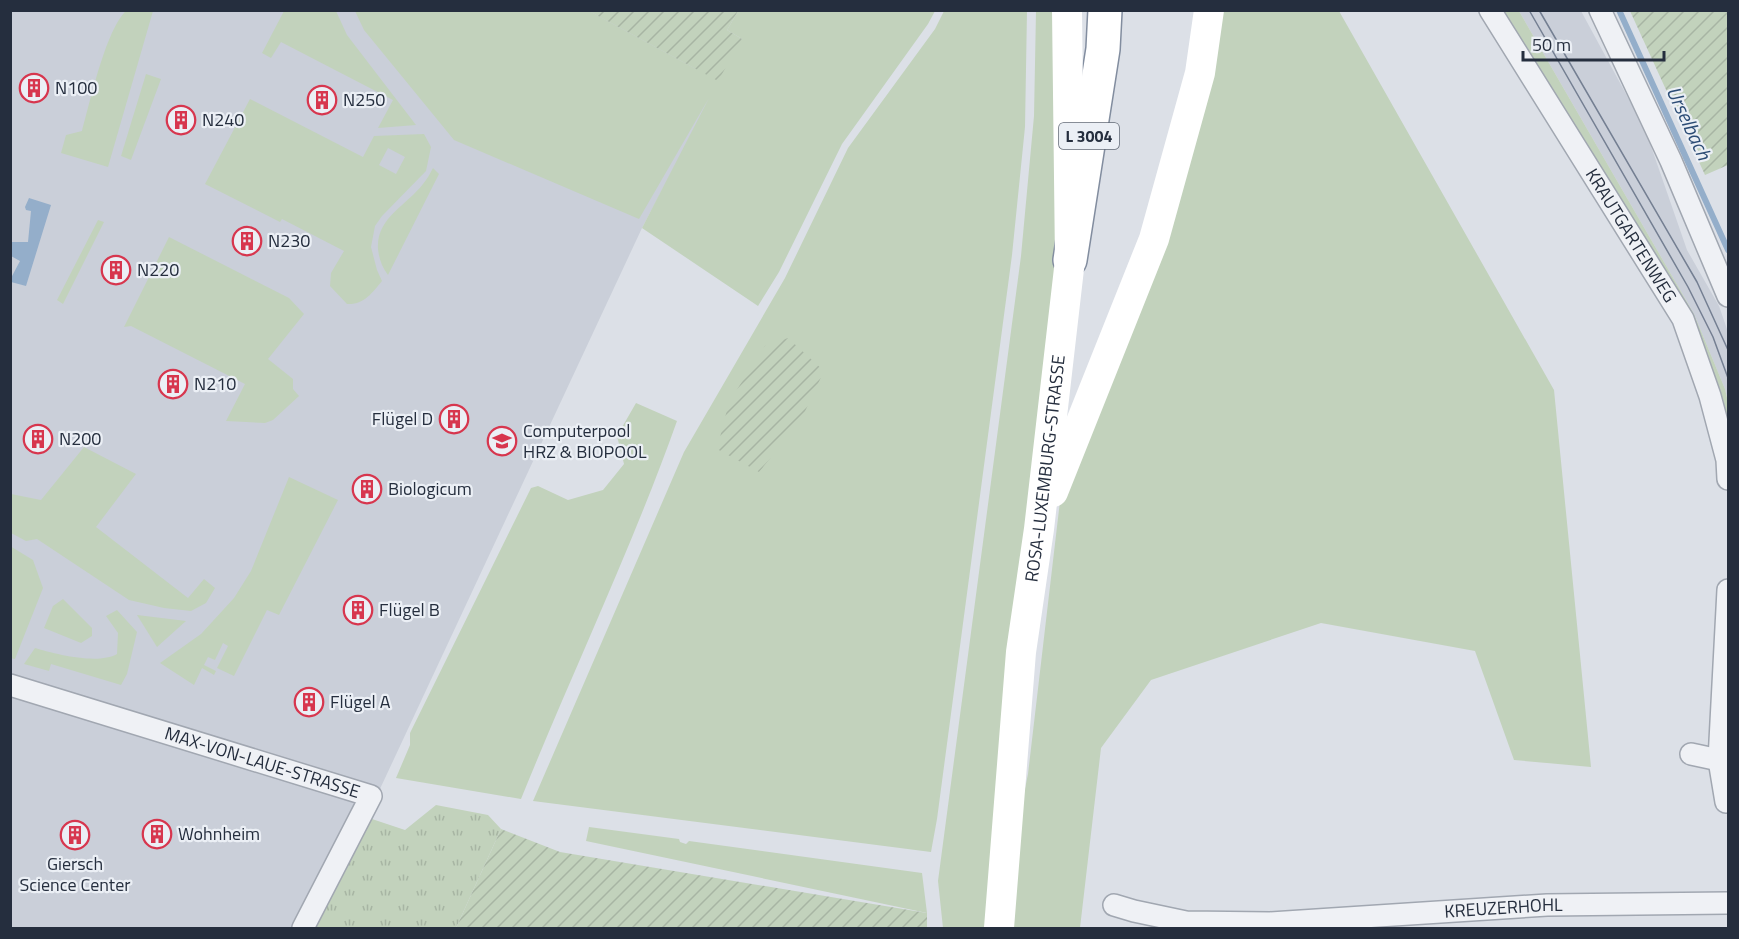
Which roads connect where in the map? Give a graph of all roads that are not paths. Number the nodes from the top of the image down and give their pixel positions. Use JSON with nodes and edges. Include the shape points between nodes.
{"nodes":[{"id":1,"x":1067,"y":10,"type":"edge"},
{"id":2,"x":1105,"y":10,"type":"edge"},
{"id":3,"x":1209,"y":10,"type":"edge"},
{"id":4,"x":1490,"y":10,"type":"edge"},
{"id":5,"x":1600,"y":10,"type":"edge"},
{"id":6,"x":1070,"y":260,"type":"junction"},
{"id":7,"x":1728,"y":296,"type":"edge"},
{"id":8,"x":1728,"y":479,"type":"edge"},
{"id":9,"x":1039,"y":529,"type":"junction"},
{"id":10,"x":1728,"y":590,"type":"edge"},
{"id":11,"x":10,"y":685,"type":"edge"},
{"id":12,"x":1690,"y":754,"type":"dead end"},
{"id":13,"x":1719,"y":760,"type":"junction"},
{"id":14,"x":1726,"y":802,"type":"dead end"},
{"id":15,"x":1728,"y":903,"type":"edge"},
{"id":16,"x":1130,"y":915,"type":"edge"},
{"id":17,"x":303,"y":928,"type":"edge"},
{"id":18,"x":999,"y":928,"type":"edge"}],
"edges":[{"from":1,"to":6,"type":"main road"},
{"from":2,"to":6,"type":"highway","name":"ROSA-LUXEMBURG-STRASSE","number":"L 3004","via":[[1103,49]]},
{"from":3,"to":9,"type":"main road","via":[[1200,74],[1154,239]]},
{"from":4,"to":8,"type":"street","name":"KRAUTGARTENWEG","via":[[1683,320],[1710,396],[1727,460]]},
{"from":5,"to":7,"type":"street","via":[[1671,161]]},
{"from":6,"to":9,"type":"main road","name":"ROSA-LUXEMBURG-STRASSE","number":"L 3004"},
{"from":9,"to":18,"type":"main road","name":"ROSA-LUXEMBURG-STRASSE","number":"L 3004","via":[[1021,652]]},
{"from":10,"to":13,"type":"street"},
{"from":11,"to":17,"type":"street","name":"MAX-VON-LAUE-STRASSE","via":[[371,795]]},
{"from":12,"to":13,"type":"street"},
{"from":13,"to":14,"type":"street"},
{"from":15,"to":16,"type":"street","name":"KREUZERHOHL","via":[[1547,905],[1270,923],[1186,922]]}]}
